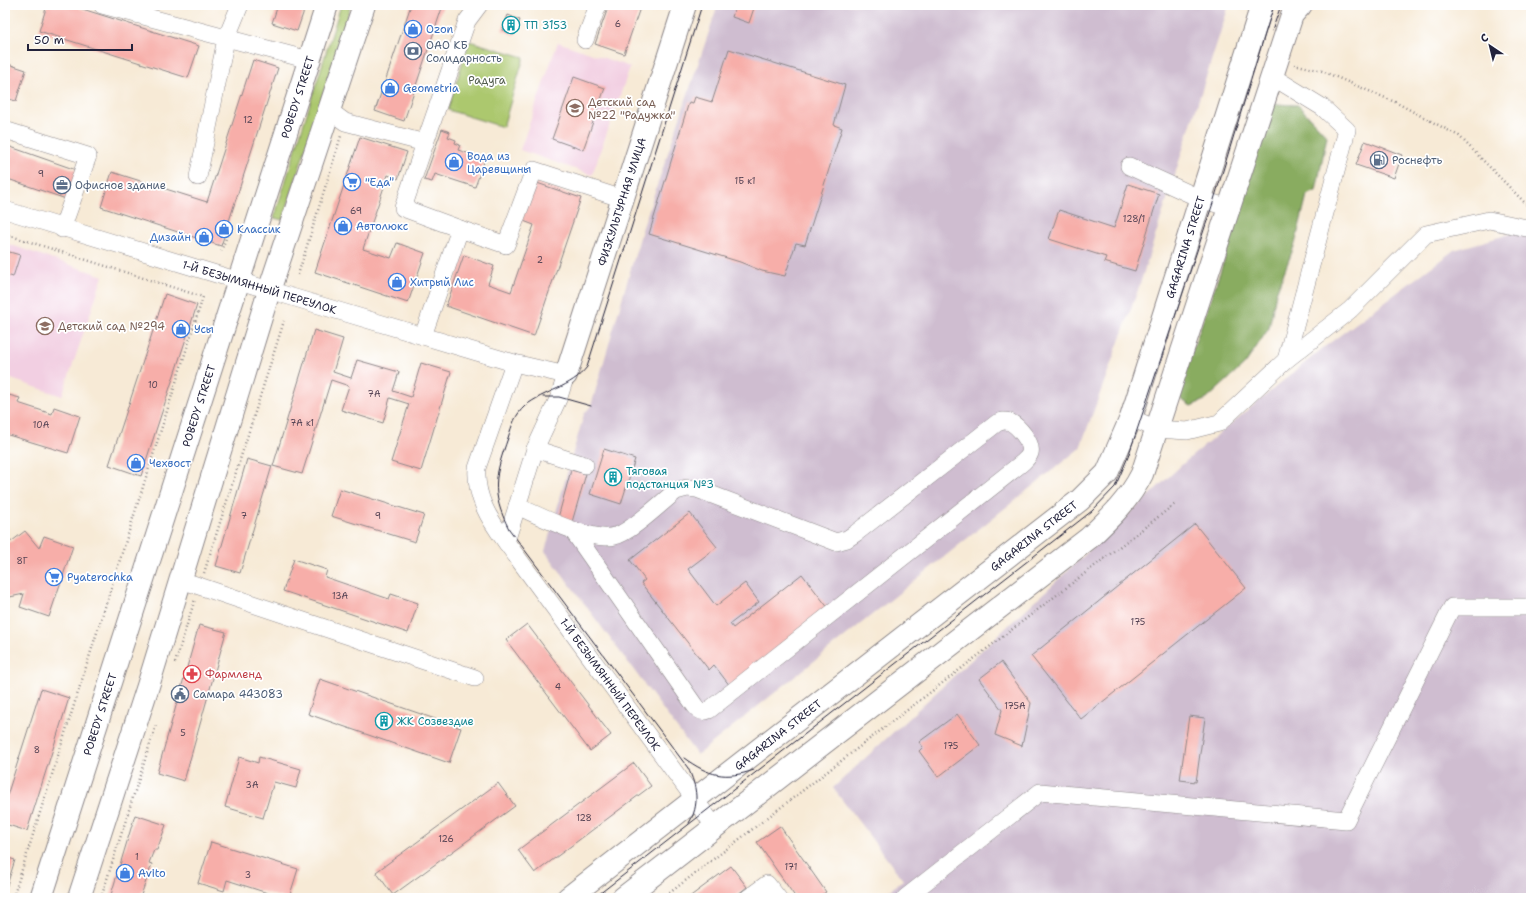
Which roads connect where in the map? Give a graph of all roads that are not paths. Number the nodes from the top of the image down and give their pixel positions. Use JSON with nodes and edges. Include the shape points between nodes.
{"nodes":[{"id":1,"x":102,"y":5,"type":"edge"},
{"id":2,"x":240,"y":5,"type":"edge"},
{"id":3,"x":327,"y":5,"type":"edge"},
{"id":4,"x":364,"y":5,"type":"edge"},
{"id":5,"x":479,"y":5,"type":"edge"},
{"id":6,"x":598,"y":5,"type":"edge"},
{"id":7,"x":685,"y":5,"type":"edge"},
{"id":8,"x":1262,"y":5,"type":"edge"},
{"id":9,"x":1301,"y":5,"type":"edge"},
{"id":10,"x":226,"y":39,"type":"junction"},
{"id":11,"x":585,"y":40,"type":"dead end"},
{"id":12,"x":309,"y":60,"type":"junction"},
{"id":13,"x":1272,"y":77,"type":"junction"},
{"id":14,"x":338,"y":116,"type":"junction"},
{"id":15,"x":5,"y":130,"type":"edge"},
{"id":16,"x":425,"y":143,"type":"junction"},
{"id":17,"x":1129,"y":166,"type":"dead end"},
{"id":18,"x":198,"y":177,"type":"dead end"},
{"id":19,"x":623,"y":199,"type":"junction"},
{"id":20,"x":1201,"y":199,"type":"junction"},
{"id":21,"x":1229,"y":208,"type":"junction"},
{"id":22,"x":5,"y":210,"type":"edge"},
{"id":23,"x":62,"y":229,"type":"junction"},
{"id":24,"x":460,"y":229,"type":"junction"},
{"id":25,"x":1531,"y":229,"type":"edge"},
{"id":26,"x":239,"y":282,"type":"junction"},
{"id":27,"x":269,"y":290,"type":"junction"},
{"id":28,"x":423,"y":336,"type":"junction"},
{"id":29,"x":1286,"y":360,"type":"junction"},
{"id":30,"x":514,"y":363,"type":"junction"},
{"id":31,"x":566,"y":375,"type":"junction"},
{"id":32,"x":1131,"y":418,"type":"junction"},
{"id":33,"x":1157,"y":429,"type":"junction"},
{"id":34,"x":535,"y":449,"type":"junction"},
{"id":35,"x":585,"y":465,"type":"dead end"},
{"id":36,"x":517,"y":506,"type":"junction"},
{"id":37,"x":573,"y":531,"type":"junction"},
{"id":38,"x":506,"y":542,"type":"junction"},
{"id":39,"x":190,"y":583,"type":"junction"},
{"id":40,"x":1531,"y":607,"type":"edge"},
{"id":41,"x":475,"y":678,"type":"dead end"},
{"id":42,"x":696,"y":800,"type":"junction"},
{"id":43,"x":715,"y":827,"type":"junction"},
{"id":44,"x":41,"y":898,"type":"edge"},
{"id":45,"x":79,"y":898,"type":"edge"},
{"id":46,"x":568,"y":898,"type":"edge"},
{"id":47,"x":623,"y":898,"type":"edge"},
{"id":48,"x":748,"y":898,"type":"edge"},
{"id":49,"x":778,"y":898,"type":"edge"},
{"id":50,"x":905,"y":898,"type":"edge"}],
"edges":[{"from":1,"to":10,"type":"street"},
{"from":2,"to":10,"type":"street"},
{"from":3,"to":12,"type":"main road","name":"POBEDY STREET"},
{"from":4,"to":14,"type":"main road"},
{"from":5,"to":16,"type":"street","via":[[467,21]]},
{"from":6,"to":11,"type":"street"},
{"from":7,"to":19,"type":"main road","name":"ФИЗКУЛЬТУРНАЯ УЛИЦА"},
{"from":8,"to":20,"type":"main road","name":"GAGARINA STREET"},
{"from":9,"to":13,"type":"main road","via":[[1292,16]]},
{"from":10,"to":12,"type":"street"},
{"from":10,"to":18,"type":"street"},
{"from":12,"to":26,"type":"main road","name":"POBEDY STREET"},
{"from":13,"to":21,"type":"main road"},
{"from":13,"to":29,"type":"street","via":[[1322,107],[1347,130]]},
{"from":14,"to":16,"type":"street"},
{"from":14,"to":27,"type":"main road"},
{"from":15,"to":23,"type":"street","via":[[88,156]]},
{"from":16,"to":24,"type":"street","via":[[403,208]]},
{"from":17,"to":20,"type":"street"},
{"from":19,"to":24,"type":"street","via":[[534,170],[506,245]]},
{"from":19,"to":31,"type":"main road","name":"ФИЗКУЛЬТУРНАЯ УЛИЦА"},
{"from":20,"to":21,"type":"street"},
{"from":20,"to":32,"type":"main road","name":"GAGARINA STREET"},
{"from":21,"to":33,"type":"main road"},
{"from":22,"to":23,"type":"street","name":"1-Й БЕЗЫМЯННЫЙ ПЕРЕУЛОК"},
{"from":23,"to":26,"type":"street","name":"1-Й БЕЗЫМЯННЫЙ ПЕРЕУЛОК"},
{"from":24,"to":28,"type":"street"},
{"from":25,"to":29,"type":"street","via":[[1488,220],[1426,234],[1350,310]]},
{"from":26,"to":27,"type":"street","name":"1-Й БЕЗЫМЯННЫЙ ПЕРЕУЛОК"},
{"from":26,"to":44,"type":"main road","name":"POBEDY STREET"},
{"from":27,"to":28,"type":"street","name":"1-Й БЕЗЫМЯННЫЙ ПЕРЕУЛОК"},
{"from":27,"to":39,"type":"main road"},
{"from":28,"to":30,"type":"street","name":"1-Й БЕЗЫМЯННЫЙ ПЕРЕУЛОК"},
{"from":29,"to":33,"type":"street","via":[[1219,423],[1186,431]]},
{"from":30,"to":31,"type":"street","name":"1-Й БЕЗЫМЯННЫЙ ПЕРЕУЛОК"},
{"from":30,"to":38,"type":"street","name":"1-Й БЕЗЫМЯННЫЙ ПЕРЕУЛОК","via":[[477,468],[476,479],[488,518]]},
{"from":31,"to":34,"type":"street","via":[[559,397]]},
{"from":32,"to":33,"type":"street"},
{"from":32,"to":42,"type":"main road","name":"GAGARINA STREET","via":[[1107,473],[1080,500]]},
{"from":33,"to":43,"type":"main road","via":[[1135,489],[1122,506],[1089,538]]},
{"from":34,"to":35,"type":"street"},
{"from":34,"to":36,"type":"street"},
{"from":36,"to":37,"type":"street"},
{"from":36,"to":38,"type":"street"},
{"from":37,"to":37,"type":"street","via":[[616,536],[676,491],[687,488],[697,489],[836,542],[856,533],[997,423],[1004,421],[1014,425],[1031,448],[1030,454],[1022,463],[704,712],[695,706]]},
{"from":38,"to":42,"type":"street","name":"1-Й БЕЗЫМЯННЫЙ ПЕРЕУЛОК"},
{"from":39,"to":41,"type":"street"},
{"from":39,"to":45,"type":"main road"},
{"from":40,"to":50,"type":"street","via":[[1452,606],[1346,820],[1040,792]]},
{"from":42,"to":43,"type":"street","name":"1-Й БЕЗЫМЯННЫЙ ПЕРЕУЛОК"},
{"from":42,"to":46,"type":"main road","name":"GAGARINA STREET"},
{"from":43,"to":47,"type":"main road"},
{"from":48,"to":49,"type":"street","via":[[767,884]]}]}
